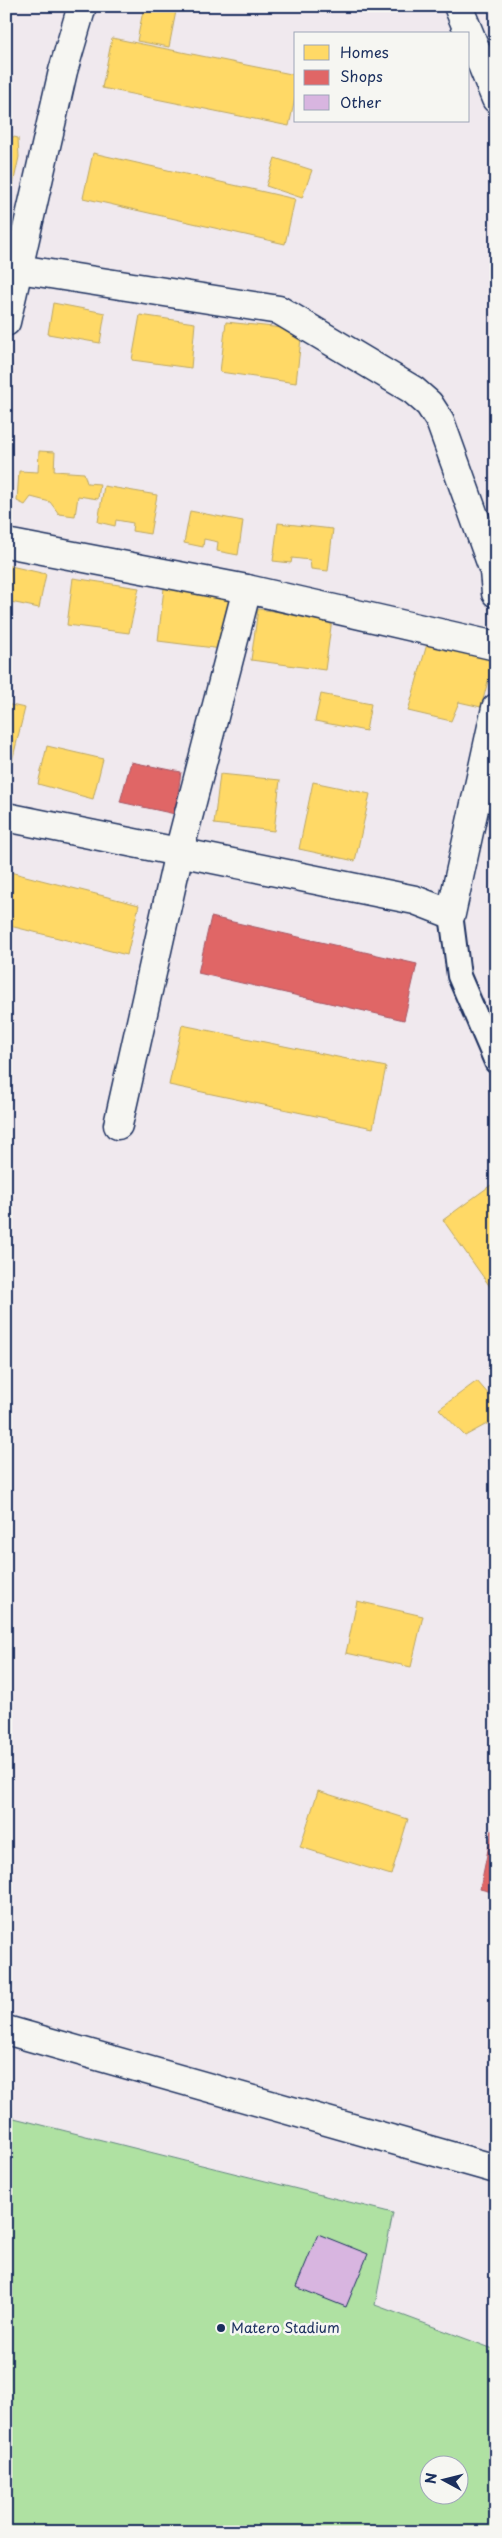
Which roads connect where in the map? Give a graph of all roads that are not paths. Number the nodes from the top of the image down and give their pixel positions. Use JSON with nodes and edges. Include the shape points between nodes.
{"nodes":[{"id":1,"x":82,"y":6,"type":"edge"},
{"id":2,"x":458,"y":6,"type":"edge"},
{"id":3,"x":469,"y":32,"type":"edge"},
{"id":4,"x":470,"y":35,"type":"edge"},
{"id":5,"x":496,"y":99,"type":"edge"},
{"id":6,"x":12,"y":268,"type":"edge"},
{"id":7,"x":6,"y":322,"type":"edge"},
{"id":8,"x":6,"y":543,"type":"edge"},
{"id":9,"x":247,"y":589,"type":"junction"},
{"id":10,"x":496,"y":593,"type":"edge"},
{"id":11,"x":496,"y":646,"type":"edge"},
{"id":12,"x":496,"y":708,"type":"edge"},
{"id":13,"x":6,"y":817,"type":"edge"},
{"id":14,"x":179,"y":852,"type":"junction"},
{"id":15,"x":451,"y":914,"type":"junction"},
{"id":16,"x":496,"y":1062,"type":"edge"},
{"id":17,"x":118,"y":1125,"type":"dead end"},
{"id":18,"x":6,"y":2030,"type":"edge"},
{"id":19,"x":496,"y":2169,"type":"edge"}],
"edges":[{"from":1,"to":6,"type":"street"},
{"from":2,"to":3,"type":"street"},
{"from":4,"to":5,"type":"street"},
{"from":6,"to":7,"type":"street"},
{"from":6,"to":10,"type":"street","via":[[279,310],[413,390],[429,404],[440,421],[494,571]]},
{"from":8,"to":9,"type":"street"},
{"from":9,"to":11,"type":"street"},
{"from":9,"to":14,"type":"street"},
{"from":12,"to":15,"type":"street"},
{"from":13,"to":14,"type":"street"},
{"from":14,"to":15,"type":"street","via":[[415,900]]},
{"from":14,"to":17,"type":"street"},
{"from":15,"to":16,"type":"lane","via":[[459,976]]},
{"from":18,"to":19,"type":"street"}]}
